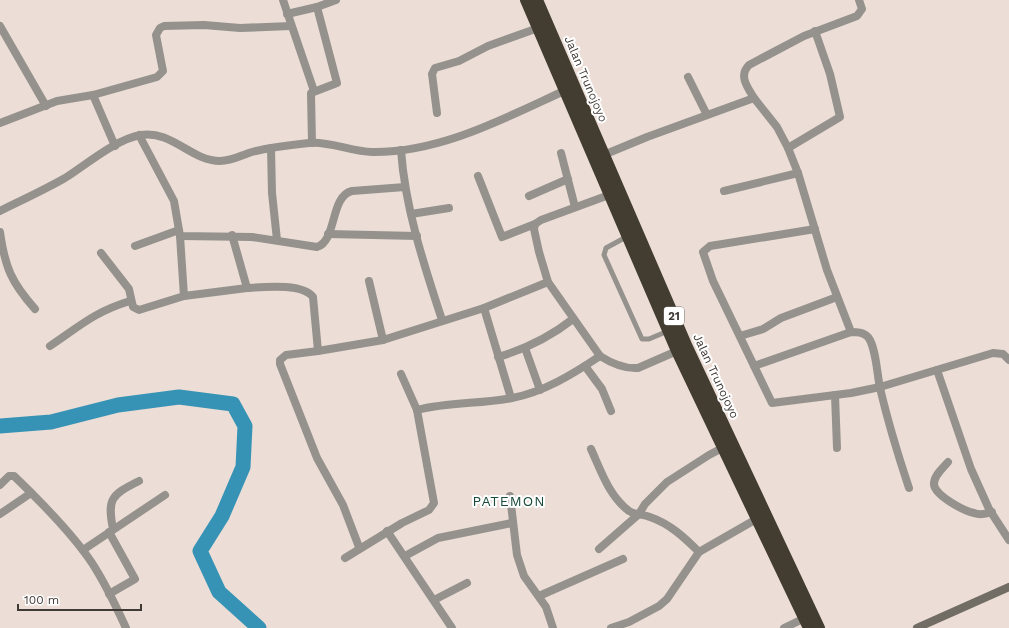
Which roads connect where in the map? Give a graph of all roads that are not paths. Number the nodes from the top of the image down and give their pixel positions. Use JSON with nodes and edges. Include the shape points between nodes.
{"nodes":[{"id":1,"x":283,"y":0,"type":"edge"},
{"id":2,"x":336,"y":0,"type":"edge"},
{"id":3,"x":526,"y":0,"type":"edge"},
{"id":4,"x":537,"y":0,"type":"edge"},
{"id":5,"x":859,"y":0,"type":"edge"},
{"id":6,"x":317,"y":7,"type":"junction"},
{"id":7,"x":287,"y":14,"type":"junction"},
{"id":8,"x":0,"y":26,"type":"edge"},
{"id":9,"x":291,"y":26,"type":"junction"},
{"id":10,"x":538,"y":28,"type":"junction"},
{"id":11,"x":815,"y":31,"type":"junction"},
{"id":12,"x":688,"y":77,"type":"dead end"},
{"id":13,"x":314,"y":90,"type":"junction"},
{"id":14,"x":564,"y":91,"type":"junction"},
{"id":15,"x":93,"y":95,"type":"junction"},
{"id":16,"x":754,"y":98,"type":"junction"},
{"id":17,"x":46,"y":106,"type":"junction"},
{"id":18,"x":437,"y":113,"type":"dead end"},
{"id":19,"x":707,"y":115,"type":"junction"},
{"id":20,"x":0,"y":123,"type":"edge"},
{"id":21,"x":139,"y":135,"type":"junction"},
{"id":22,"x":312,"y":143,"type":"junction"},
{"id":23,"x":115,"y":146,"type":"junction"},
{"id":24,"x":271,"y":148,"type":"junction"},
{"id":25,"x":788,"y":148,"type":"junction"},
{"id":26,"x":400,"y":150,"type":"junction"},
{"id":27,"x":561,"y":154,"type":"dead end"},
{"id":28,"x":599,"y":157,"type":"junction"},
{"id":29,"x":798,"y":173,"type":"junction"},
{"id":30,"x":478,"y":176,"type":"dead end"},
{"id":31,"x":568,"y":179,"type":"junction"},
{"id":32,"x":405,"y":187,"type":"junction"},
{"id":33,"x":724,"y":191,"type":"dead end"},
{"id":34,"x":609,"y":194,"type":"junction"},
{"id":35,"x":528,"y":196,"type":"dead end"},
{"id":36,"x":575,"y":207,"type":"junction"},
{"id":37,"x":449,"y":208,"type":"dead end"},
{"id":38,"x":0,"y":211,"type":"edge"},
{"id":39,"x":411,"y":214,"type":"junction"},
{"id":40,"x":535,"y":224,"type":"junction"},
{"id":41,"x":815,"y":229,"type":"junction"},
{"id":42,"x":0,"y":232,"type":"edge"},
{"id":43,"x":179,"y":233,"type":"junction"},
{"id":44,"x":328,"y":234,"type":"junction"},
{"id":45,"x":632,"y":234,"type":"junction"},
{"id":46,"x":232,"y":235,"type":"junction"},
{"id":47,"x":417,"y":236,"type":"junction"},
{"id":48,"x":277,"y":240,"type":"junction"},
{"id":49,"x":135,"y":246,"type":"dead end"},
{"id":50,"x":101,"y":253,"type":"dead end"},
{"id":51,"x":369,"y":281,"type":"dead end"},
{"id":52,"x":548,"y":282,"type":"junction"},
{"id":53,"x":247,"y":288,"type":"junction"},
{"id":54,"x":184,"y":296,"type":"junction"},
{"id":55,"x":837,"y":297,"type":"junction"},
{"id":56,"x":130,"y":301,"type":"junction"},
{"id":57,"x":484,"y":308,"type":"junction"},
{"id":58,"x":36,"y":309,"type":"dead end"},
{"id":59,"x":573,"y":319,"type":"junction"},
{"id":60,"x":442,"y":320,"type":"junction"},
{"id":61,"x":673,"y":328,"type":"junction"},
{"id":62,"x":851,"y":332,"type":"junction"},
{"id":63,"x":740,"y":336,"type":"junction"},
{"id":64,"x":382,"y":340,"type":"junction"},
{"id":65,"x":50,"y":346,"type":"dead end"},
{"id":66,"x":524,"y":348,"type":"junction"},
{"id":67,"x":318,"y":351,"type":"junction"},
{"id":68,"x":677,"y":351,"type":"junction"},
{"id":69,"x":600,"y":356,"type":"junction"},
{"id":70,"x":498,"y":357,"type":"junction"},
{"id":71,"x":1009,"y":360,"type":"edge"},
{"id":72,"x":585,"y":366,"type":"junction"},
{"id":73,"x":754,"y":366,"type":"junction"},
{"id":74,"x":936,"y":370,"type":"junction"},
{"id":75,"x":401,"y":374,"type":"dead end"},
{"id":76,"x":880,"y":387,"type":"junction"},
{"id":77,"x":540,"y":390,"type":"junction"},
{"id":78,"x":835,"y":395,"type":"junction"},
{"id":79,"x":511,"y":398,"type":"junction"},
{"id":80,"x":417,"y":410,"type":"junction"},
{"id":81,"x":611,"y":411,"type":"dead end"},
{"id":82,"x":727,"y":446,"type":"junction"},
{"id":83,"x":837,"y":448,"type":"dead end"},
{"id":84,"x":591,"y":449,"type":"dead end"},
{"id":85,"x":948,"y":462,"type":"dead end"},
{"id":86,"x":139,"y":481,"type":"dead end"},
{"id":87,"x":0,"y":485,"type":"edge"},
{"id":88,"x":909,"y":488,"type":"dead end"},
{"id":89,"x":31,"y":492,"type":"junction"},
{"id":90,"x":165,"y":495,"type":"dead end"},
{"id":91,"x":510,"y":496,"type":"dead end"},
{"id":92,"x":992,"y":512,"type":"junction"},
{"id":93,"x":0,"y":514,"type":"edge"},
{"id":94,"x":639,"y":514,"type":"junction"},
{"id":95,"x":761,"y":516,"type":"junction"},
{"id":96,"x":512,"y":523,"type":"junction"},
{"id":97,"x":111,"y":531,"type":"junction"},
{"id":98,"x":387,"y":531,"type":"junction"},
{"id":99,"x":1009,"y":540,"type":"edge"},
{"id":100,"x":359,"y":547,"type":"junction"},
{"id":101,"x":599,"y":549,"type":"dead end"},
{"id":102,"x":83,"y":550,"type":"junction"},
{"id":103,"x":699,"y":552,"type":"junction"},
{"id":104,"x":405,"y":556,"type":"junction"},
{"id":105,"x":345,"y":558,"type":"dead end"},
{"id":106,"x":623,"y":559,"type":"dead end"},
{"id":107,"x":467,"y":583,"type":"dead end"},
{"id":108,"x":1009,"y":587,"type":"edge"},
{"id":109,"x":109,"y":594,"type":"junction"},
{"id":110,"x":539,"y":596,"type":"junction"},
{"id":111,"x":434,"y":600,"type":"junction"},
{"id":112,"x":809,"y":620,"type":"edge"},
{"id":113,"x":126,"y":628,"type":"edge"},
{"id":114,"x":452,"y":628,"type":"edge"},
{"id":115,"x":553,"y":628,"type":"edge"},
{"id":116,"x":612,"y":628,"type":"edge"},
{"id":117,"x":784,"y":628,"type":"edge"},
{"id":118,"x":819,"y":628,"type":"edge"},
{"id":119,"x":917,"y":628,"type":"edge"}],
"edges":[{"from":1,"to":7,"type":"street"},
{"from":2,"to":6,"type":"street"},
{"from":3,"to":10,"type":"highway","name":"Jalan Trunojoyo","number":"21"},
{"from":4,"to":28,"type":"highway","name":"Jalan Trunojoyo","number":"21"},
{"from":5,"to":11,"type":"street","via":[[862,9],[857,16]]},
{"from":6,"to":7,"type":"street"},
{"from":6,"to":13,"type":"street","via":[[337,83]]},
{"from":7,"to":9,"type":"street"},
{"from":8,"to":17,"type":"street"},
{"from":9,"to":13,"type":"street"},
{"from":9,"to":15,"type":"street","via":[[164,26],[156,35],[162,66],[160,76]]},
{"from":10,"to":14,"type":"highway","name":"Jalan Trunojoyo","number":"21"},
{"from":10,"to":18,"type":"street","via":[[488,46],[459,61],[435,68],[432,74]]},
{"from":11,"to":16,"type":"street","via":[[746,68],[744,80]]},
{"from":11,"to":25,"type":"street","via":[[830,74],[840,117]]},
{"from":12,"to":19,"type":"street"},
{"from":13,"to":22,"type":"street","via":[[311,94]]},
{"from":14,"to":26,"type":"street","via":[[476,130]]},
{"from":14,"to":28,"type":"highway","name":"Jalan Trunojoyo","number":"21"},
{"from":15,"to":17,"type":"street","via":[[71,98]]},
{"from":15,"to":23,"type":"street"},
{"from":16,"to":19,"type":"street"},
{"from":16,"to":25,"type":"street","via":[[777,127]]},
{"from":17,"to":20,"type":"street"},
{"from":19,"to":28,"type":"street"},
{"from":21,"to":23,"type":"street"},
{"from":21,"to":24,"type":"street","via":[[159,134],[204,157],[218,161]]},
{"from":21,"to":43,"type":"street","via":[[174,201]]},
{"from":22,"to":24,"type":"street"},
{"from":22,"to":26,"type":"street","via":[[371,152]]},
{"from":23,"to":38,"type":"street","via":[[47,188]]},
{"from":24,"to":48,"type":"street"},
{"from":25,"to":29,"type":"street"},
{"from":26,"to":32,"type":"street"},
{"from":27,"to":31,"type":"street"},
{"from":28,"to":34,"type":"highway","name":"Jalan Trunojoyo","number":"21"},
{"from":28,"to":45,"type":"highway","name":"Jalan Trunojoyo","number":"21"},
{"from":29,"to":33,"type":"street"},
{"from":29,"to":41,"type":"street"},
{"from":30,"to":40,"type":"street","via":[[502,237]]},
{"from":31,"to":35,"type":"street"},
{"from":31,"to":36,"type":"street"},
{"from":32,"to":39,"type":"street"},
{"from":32,"to":44,"type":"street","via":[[347,192],[340,202]]},
{"from":34,"to":36,"type":"street"},
{"from":34,"to":45,"type":"highway","name":"Jalan Trunojoyo","number":"21"},
{"from":36,"to":40,"type":"street"},
{"from":37,"to":39,"type":"street"},
{"from":39,"to":47,"type":"street"},
{"from":40,"to":52,"type":"street","via":[[539,252]]},
{"from":41,"to":55,"type":"street"},
{"from":41,"to":63,"type":"street","via":[[710,246],[704,251],[710,274]]},
{"from":42,"to":58,"type":"street","via":[[10,275],[19,291]]},
{"from":43,"to":46,"type":"street"},
{"from":43,"to":49,"type":"street"},
{"from":43,"to":54,"type":"street"},
{"from":44,"to":47,"type":"street"},
{"from":44,"to":48,"type":"street","via":[[324,243],[317,247]]},
{"from":45,"to":61,"type":"highway","name":"Jalan Trunojoyo","number":"21"},
{"from":45,"to":61,"type":"lane","via":[[606,248],[604,255],[642,339],[650,339]]},
{"from":46,"to":48,"type":"street"},
{"from":46,"to":53,"type":"street"},
{"from":47,"to":60,"type":"street"},
{"from":50,"to":56,"type":"street","via":[[129,289]]},
{"from":51,"to":64,"type":"street"},
{"from":52,"to":57,"type":"street"},
{"from":52,"to":59,"type":"street"},
{"from":53,"to":54,"type":"street"},
{"from":53,"to":67,"type":"street","via":[[290,288],[310,294],[314,301]]},
{"from":54,"to":56,"type":"street","via":[[139,310],[135,309]]},
{"from":55,"to":62,"type":"street"},
{"from":55,"to":63,"type":"street"},
{"from":56,"to":65,"type":"street","via":[[98,313]]},
{"from":57,"to":60,"type":"street"},
{"from":57,"to":70,"type":"street"},
{"from":59,"to":66,"type":"street","via":[[550,336]]},
{"from":59,"to":69,"type":"street"},
{"from":60,"to":64,"type":"street"},
{"from":61,"to":68,"type":"highway","name":"Jalan Trunojoyo","number":"21"},
{"from":61,"to":82,"type":"highway","name":"Jalan Trunojoyo","number":"21"},
{"from":62,"to":73,"type":"street"},
{"from":62,"to":76,"type":"street","via":[[861,332],[870,341]]},
{"from":63,"to":73,"type":"street"},
{"from":64,"to":67,"type":"street"},
{"from":66,"to":70,"type":"street"},
{"from":66,"to":77,"type":"street"},
{"from":67,"to":100,"type":"street","via":[[286,355],[280,360],[280,364],[317,458],[343,505]]},
{"from":68,"to":69,"type":"street","via":[[638,368],[609,362]]},
{"from":68,"to":82,"type":"highway","name":"Jalan Trunojoyo","number":"21"},
{"from":69,"to":72,"type":"street"},
{"from":70,"to":79,"type":"street"},
{"from":71,"to":74,"type":"street","via":[[1003,354],[993,353]]},
{"from":72,"to":77,"type":"street"},
{"from":72,"to":81,"type":"street","via":[[602,389]]},
{"from":73,"to":78,"type":"street","via":[[772,403]]},
{"from":74,"to":76,"type":"street"},
{"from":74,"to":92,"type":"street","via":[[971,469]]},
{"from":75,"to":80,"type":"street"},
{"from":76,"to":78,"type":"street"},
{"from":76,"to":88,"type":"street"},
{"from":77,"to":79,"type":"street"},
{"from":78,"to":83,"type":"street"},
{"from":79,"to":80,"type":"street","via":[[444,404]]},
{"from":80,"to":98,"type":"street","via":[[434,503],[424,513]]},
{"from":82,"to":94,"type":"street","via":[[667,482]]},
{"from":82,"to":95,"type":"highway","name":"Jalan Trunojoyo","number":"21"},
{"from":84,"to":94,"type":"street","via":[[612,493],[629,511]]},
{"from":85,"to":92,"type":"street","via":[[935,477],[934,485],[939,494],[975,514]]},
{"from":86,"to":97,"type":"street","via":[[122,490],[113,499],[110,510]]},
{"from":87,"to":89,"type":"street","via":[[13,475]]},
{"from":89,"to":93,"type":"street"},
{"from":89,"to":102,"type":"street"},
{"from":90,"to":97,"type":"street"},
{"from":91,"to":96,"type":"street"},
{"from":92,"to":99,"type":"street"},
{"from":94,"to":101,"type":"street"},
{"from":94,"to":103,"type":"street","via":[[674,529]]},
{"from":95,"to":103,"type":"street"},
{"from":95,"to":112,"type":"highway","name":"Jalan Trunojoyo","number":"21"},
{"from":96,"to":104,"type":"street","via":[[438,538]]},
{"from":96,"to":110,"type":"street","via":[[524,576]]},
{"from":97,"to":102,"type":"street"},
{"from":97,"to":109,"type":"street","via":[[135,579]]},
{"from":98,"to":100,"type":"street"},
{"from":98,"to":104,"type":"street"},
{"from":100,"to":105,"type":"street"},
{"from":102,"to":109,"type":"street"},
{"from":103,"to":116,"type":"street","via":[[667,599],[651,612]]},
{"from":104,"to":111,"type":"street"},
{"from":106,"to":110,"type":"street"},
{"from":107,"to":111,"type":"street"},
{"from":108,"to":119,"type":"main road"},
{"from":109,"to":113,"type":"street"},
{"from":110,"to":115,"type":"street","via":[[548,611]]},
{"from":111,"to":114,"type":"street"},
{"from":112,"to":117,"type":"street"},
{"from":112,"to":118,"type":"highway","name":"Jalan Trunojoyo","number":"21"}]}
